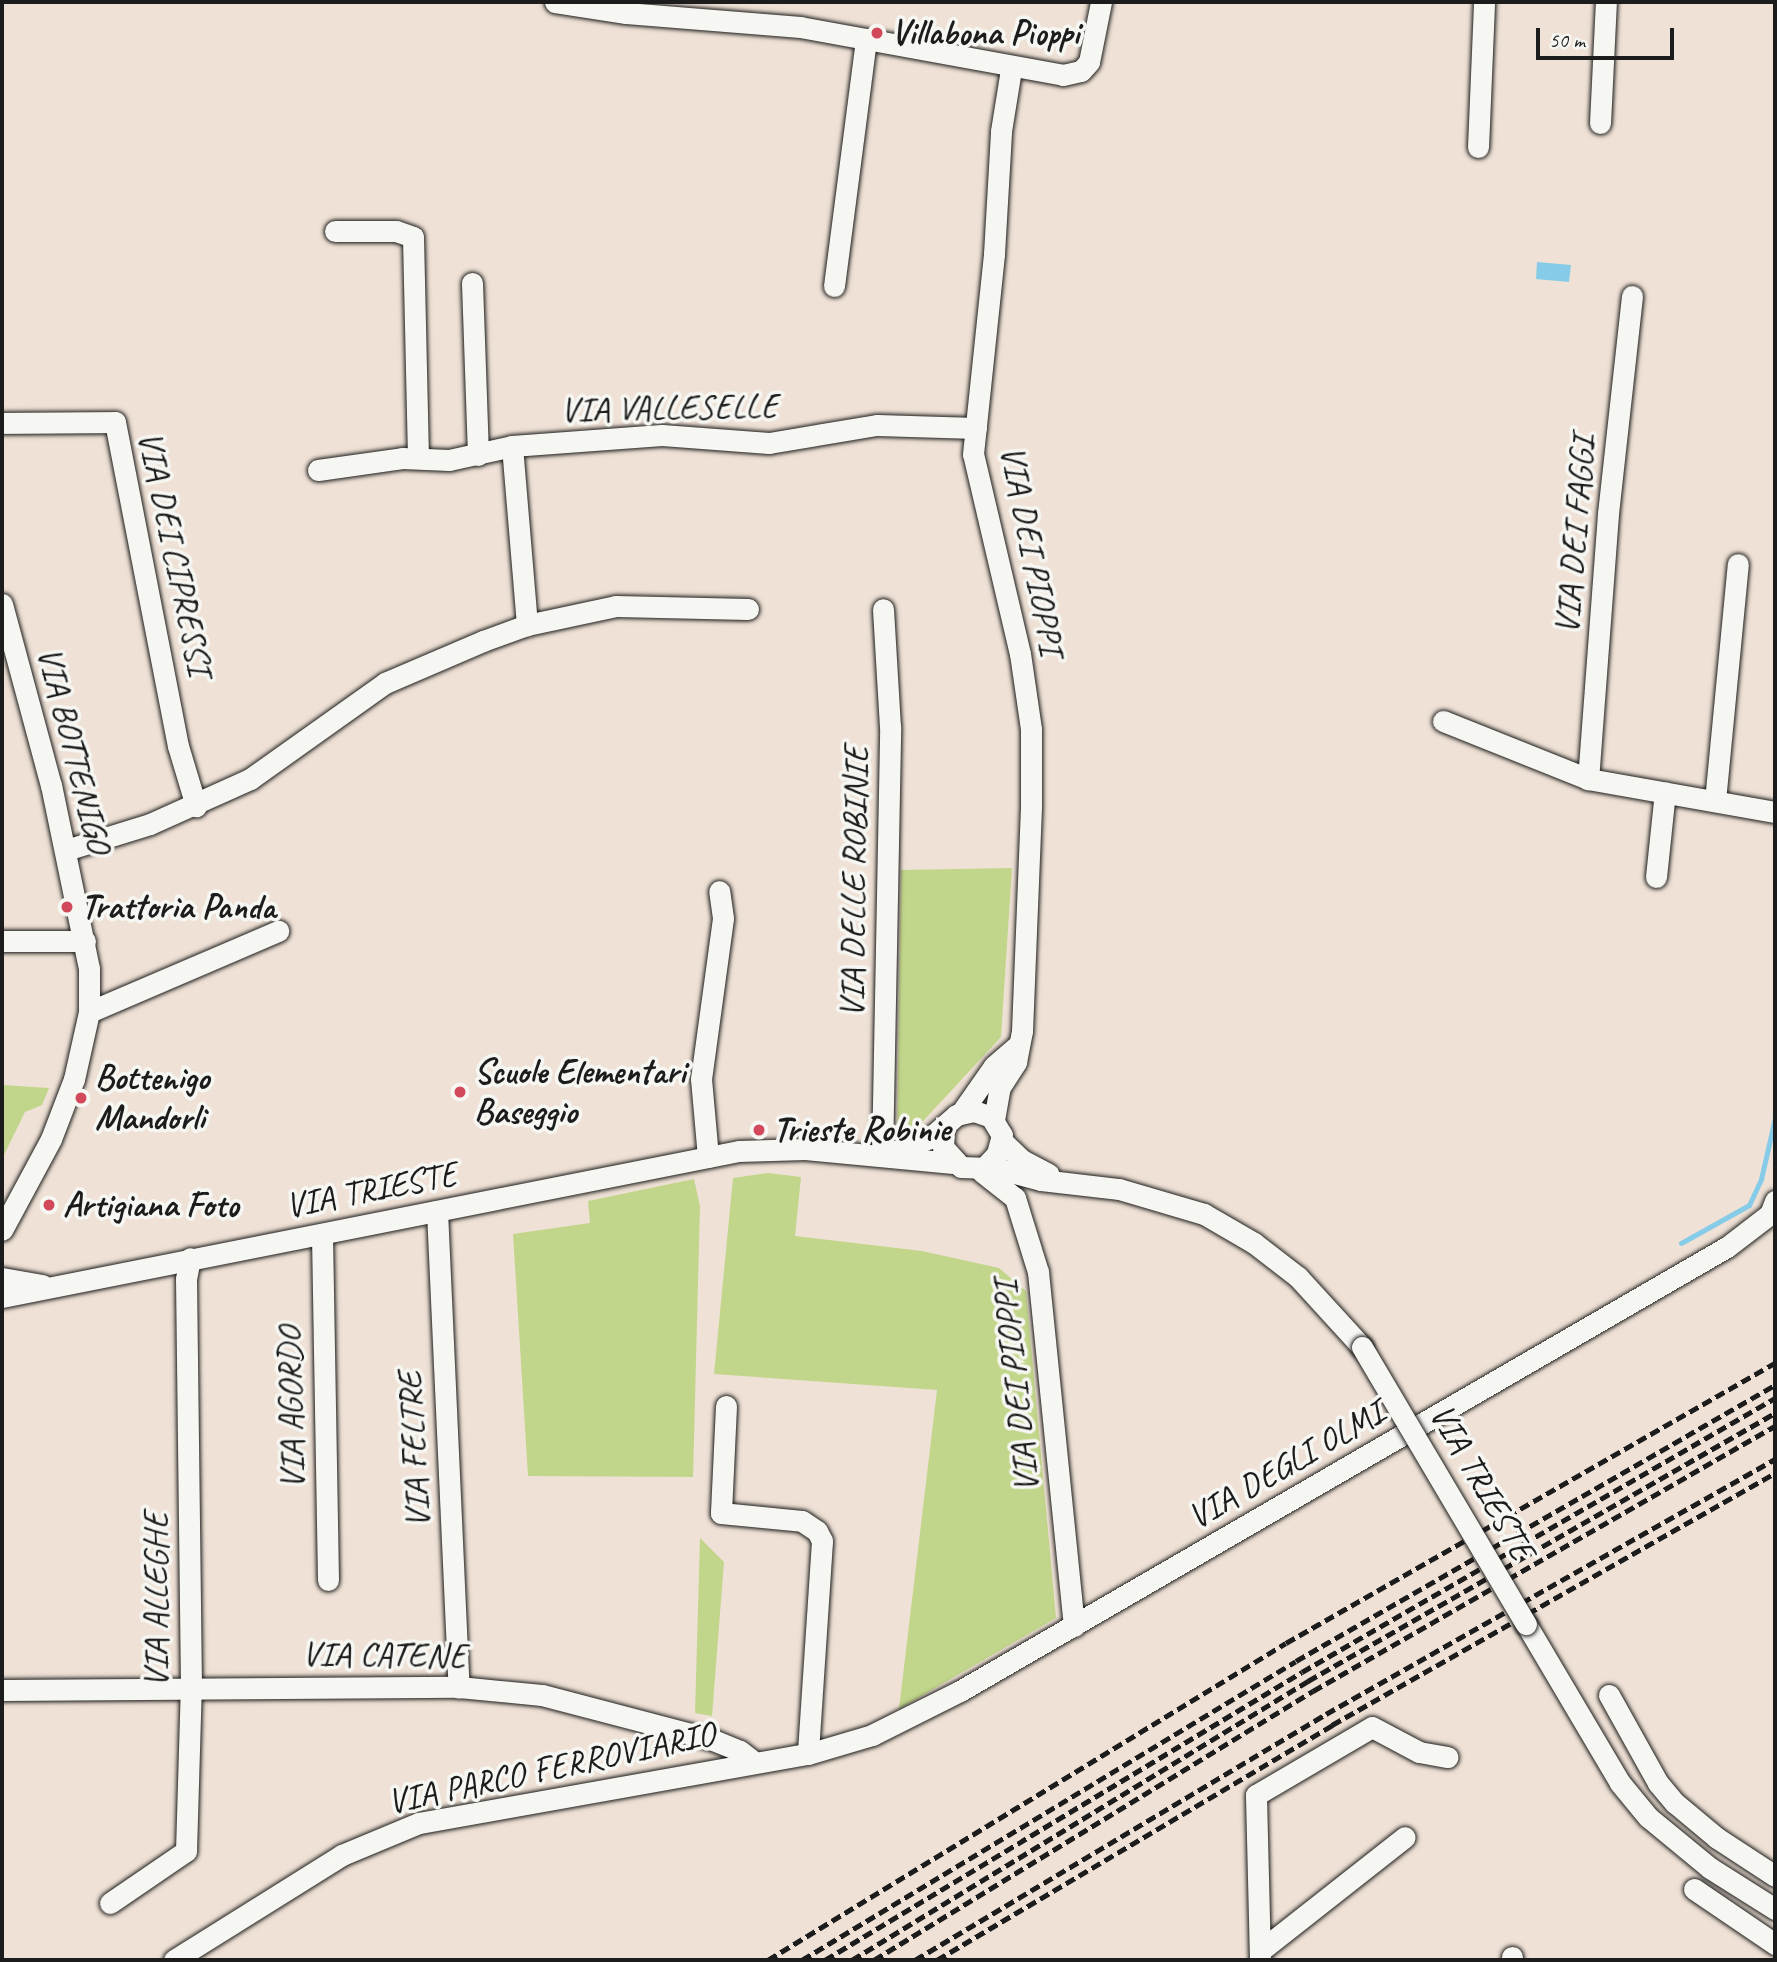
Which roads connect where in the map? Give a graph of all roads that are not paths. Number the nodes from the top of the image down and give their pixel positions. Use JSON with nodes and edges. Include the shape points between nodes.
{"nodes":[{"id":1,"x":555,"y":2,"type":"edge"},
{"id":2,"x":1101,"y":2,"type":"edge"},
{"id":3,"x":1484,"y":2,"type":"edge"},
{"id":4,"x":1606,"y":2,"type":"edge"},
{"id":5,"x":866,"y":39,"type":"junction"},
{"id":6,"x":1011,"y":69,"type":"junction"},
{"id":7,"x":1601,"y":123,"type":"dead end"},
{"id":8,"x":1478,"y":147,"type":"dead end"},
{"id":9,"x":335,"y":231,"type":"dead end"},
{"id":10,"x":471,"y":283,"type":"dead end"},
{"id":11,"x":834,"y":286,"type":"dead end"},
{"id":12,"x":1632,"y":296,"type":"dead end"},
{"id":13,"x":2,"y":424,"type":"edge"},
{"id":14,"x":976,"y":428,"type":"junction"},
{"id":15,"x":512,"y":446,"type":"junction"},
{"id":16,"x":478,"y":455,"type":"junction"},
{"id":17,"x":418,"y":458,"type":"junction"},
{"id":18,"x":318,"y":470,"type":"dead end"},
{"id":19,"x":1738,"y":564,"type":"dead end"},
{"id":20,"x":2,"y":604,"type":"edge"},
{"id":21,"x":748,"y":609,"type":"dead end"},
{"id":22,"x":883,"y":609,"type":"dead end"},
{"id":23,"x":527,"y":625,"type":"junction"},
{"id":24,"x":1443,"y":721,"type":"dead end"},
{"id":25,"x":1588,"y":779,"type":"junction"},
{"id":26,"x":1665,"y":792,"type":"junction"},
{"id":27,"x":1715,"y":801,"type":"junction"},
{"id":28,"x":196,"y":806,"type":"junction"},
{"id":29,"x":1775,"y":812,"type":"edge"},
{"id":30,"x":66,"y":850,"type":"junction"},
{"id":31,"x":1656,"y":877,"type":"dead end"},
{"id":32,"x":719,"y":891,"type":"dead end"},
{"id":33,"x":278,"y":932,"type":"dead end"},
{"id":34,"x":85,"y":941,"type":"junction"},
{"id":35,"x":2,"y":942,"type":"edge"},
{"id":36,"x":89,"y":1013,"type":"junction"},
{"id":37,"x":1019,"y":1044,"type":"junction"},
{"id":38,"x":961,"y":1113,"type":"junction"},
{"id":39,"x":944,"y":1129,"type":"junction"},
{"id":40,"x":998,"y":1130,"type":"junction"},
{"id":41,"x":882,"y":1156,"type":"junction"},
{"id":42,"x":708,"y":1157,"type":"junction"},
{"id":43,"x":970,"y":1166,"type":"junction"},
{"id":44,"x":1042,"y":1175,"type":"junction"},
{"id":45,"x":1775,"y":1201,"type":"edge"},
{"id":46,"x":437,"y":1211,"type":"junction"},
{"id":47,"x":2,"y":1230,"type":"edge"},
{"id":48,"x":322,"y":1236,"type":"junction"},
{"id":49,"x":190,"y":1258,"type":"junction"},
{"id":50,"x":2,"y":1278,"type":"edge"},
{"id":51,"x":48,"y":1286,"type":"junction"},
{"id":52,"x":2,"y":1297,"type":"edge"},
{"id":53,"x":726,"y":1406,"type":"dead end"},
{"id":54,"x":328,"y":1580,"type":"dead end"},
{"id":55,"x":1074,"y":1626,"type":"junction"},
{"id":56,"x":191,"y":1687,"type":"junction"},
{"id":57,"x":460,"y":1687,"type":"junction"},
{"id":58,"x":2,"y":1690,"type":"edge"},
{"id":59,"x":1609,"y":1695,"type":"dead end"},
{"id":60,"x":808,"y":1754,"type":"junction"},
{"id":61,"x":1448,"y":1757,"type":"dead end"},
{"id":62,"x":753,"y":1761,"type":"junction"},
{"id":63,"x":1405,"y":1837,"type":"dead end"},
{"id":64,"x":1775,"y":1876,"type":"edge"},
{"id":65,"x":1694,"y":1889,"type":"dead end"},
{"id":66,"x":110,"y":1903,"type":"dead end"},
{"id":67,"x":1775,"y":1909,"type":"edge"},
{"id":68,"x":1775,"y":1944,"type":"edge"},
{"id":69,"x":1260,"y":1956,"type":"edge"},
{"id":70,"x":174,"y":1960,"type":"edge"}],
"edges":[{"from":1,"to":5,"type":"street","via":[[626,13],[789,26]]},
{"from":2,"to":6,"type":"street","via":[[1096,41],[1081,71],[1063,75]]},
{"from":3,"to":8,"type":"street"},
{"from":4,"to":7,"type":"street"},
{"from":5,"to":6,"type":"street"},
{"from":5,"to":11,"type":"street"},
{"from":6,"to":14,"type":"street","name":"VIA DEI PIOPPI","via":[[1001,131]]},
{"from":9,"to":17,"type":"street","via":[[396,231],[413,237]]},
{"from":10,"to":16,"type":"street"},
{"from":12,"to":25,"type":"street","name":"VIA DEI FAGGI","via":[[1608,514]]},
{"from":13,"to":28,"type":"street","name":"VIA DEI CIPRESSI","via":[[115,422],[178,746]]},
{"from":14,"to":15,"type":"street","name":"VIA VALLESELLE","via":[[877,425],[769,443],[662,435]]},
{"from":14,"to":37,"type":"street","name":"VIA DEI PIOPPI","via":[[973,454],[980,493],[1020,654],[1031,729]]},
{"from":15,"to":16,"type":"street"},
{"from":15,"to":23,"type":"street","name":"VIA VALLESELLE"},
{"from":16,"to":17,"type":"street","via":[[449,460]]},
{"from":17,"to":18,"type":"street"},
{"from":19,"to":27,"type":"street"},
{"from":20,"to":30,"type":"street","name":"VIA BOTTENIGO"},
{"from":21,"to":23,"type":"street","via":[[616,606]]},
{"from":22,"to":41,"type":"street","name":"VIA DELLE ROBINIE","via":[[891,727]]},
{"from":23,"to":28,"type":"street","via":[[385,683],[250,779]]},
{"from":24,"to":25,"type":"street"},
{"from":25,"to":26,"type":"street"},
{"from":26,"to":27,"type":"street"},
{"from":26,"to":31,"type":"street"},
{"from":27,"to":29,"type":"street"},
{"from":28,"to":30,"type":"street"},
{"from":30,"to":34,"type":"street","name":"VIA BOTTENIGO"},
{"from":32,"to":42,"type":"street","via":[[723,918],[701,1079]]},
{"from":33,"to":36,"type":"street"},
{"from":34,"to":35,"type":"street"},
{"from":34,"to":36,"type":"street","name":"VIA BOTTENIGO"},
{"from":36,"to":47,"type":"street","name":"VIA BOTTENIGO","via":[[74,1079],[51,1139]]},
{"from":37,"to":38,"type":"street","via":[[994,1066]]},
{"from":37,"to":40,"type":"street","name":"VIA DEI PIOPPI","via":[[1016,1062],[1000,1087]]},
{"from":38,"to":39,"type":"street","name":"VIA TRIESTE"},
{"from":38,"to":40,"type":"street","name":"VIA TRIESTE","via":[[974,1111]]},
{"from":39,"to":41,"type":"street","name":"VIA TRIESTE"},
{"from":39,"to":43,"type":"street","via":[[943,1147]]},
{"from":40,"to":43,"type":"street","via":[[997,1154]]},
{"from":40,"to":44,"type":"street","name":"VIA TRIESTE","via":[[1021,1160]]},
{"from":41,"to":42,"type":"street","name":"VIA TRIESTE","via":[[765,1148]]},
{"from":41,"to":43,"type":"street","name":"VIA TRIESTE"},
{"from":42,"to":46,"type":"street","name":"VIA TRIESTE"},
{"from":43,"to":44,"type":"street","name":"VIA TRIESTE"},
{"from":43,"to":55,"type":"street","name":"VIA DEI PIOPPI","via":[[997,1180],[1015,1198],[1038,1272]]},
{"from":44,"to":67,"type":"street","name":"VIA TRIESTE","bridge":true,"via":[[1119,1189],[1205,1214],[1298,1277],[1362,1347],[1606,1760],[1641,1808],[1674,1842]]},
{"from":45,"to":55,"type":"street","name":"VIA DEGLI OLMI","via":[[1770,1214],[1727,1247]]},
{"from":46,"to":48,"type":"street","name":"VIA TRIESTE"},
{"from":46,"to":57,"type":"street","name":"VIA FELTRE"},
{"from":48,"to":49,"type":"street","name":"VIA TRIESTE"},
{"from":48,"to":54,"type":"street","name":"VIA AGORDO"},
{"from":49,"to":51,"type":"street","name":"VIA TRIESTE"},
{"from":49,"to":56,"type":"street","name":"VIA ALLEGHE"},
{"from":50,"to":51,"type":"street","name":"VIA TRIESTE"},
{"from":51,"to":52,"type":"street","name":"VIA TRIESTE"},
{"from":53,"to":60,"type":"street","via":[[721,1513],[802,1521],[817,1531],[822,1541]]},
{"from":55,"to":60,"type":"street","name":"VIA PARCO FERROVIARIO","via":[[872,1735]]},
{"from":56,"to":57,"type":"street","name":"VIA CATENE"},
{"from":56,"to":58,"type":"street","name":"VIA CATENE"},
{"from":56,"to":66,"type":"street","name":"VIA ALLEGHE","via":[[186,1851]]},
{"from":57,"to":62,"type":"street","name":"VIA CATENE","via":[[542,1695],[713,1740]]},
{"from":59,"to":64,"type":"street","via":[[1658,1783],[1675,1803],[1717,1838]]},
{"from":60,"to":62,"type":"street","name":"VIA PARCO FERROVIARIO"},
{"from":61,"to":69,"type":"street","via":[[1419,1752],[1372,1727],[1256,1795]]},
{"from":62,"to":70,"type":"street","name":"VIA PARCO FERROVIARIO","via":[[419,1823],[383,1835],[342,1855]]},
{"from":63,"to":69,"type":"street"},
{"from":65,"to":68,"type":"street"}]}
